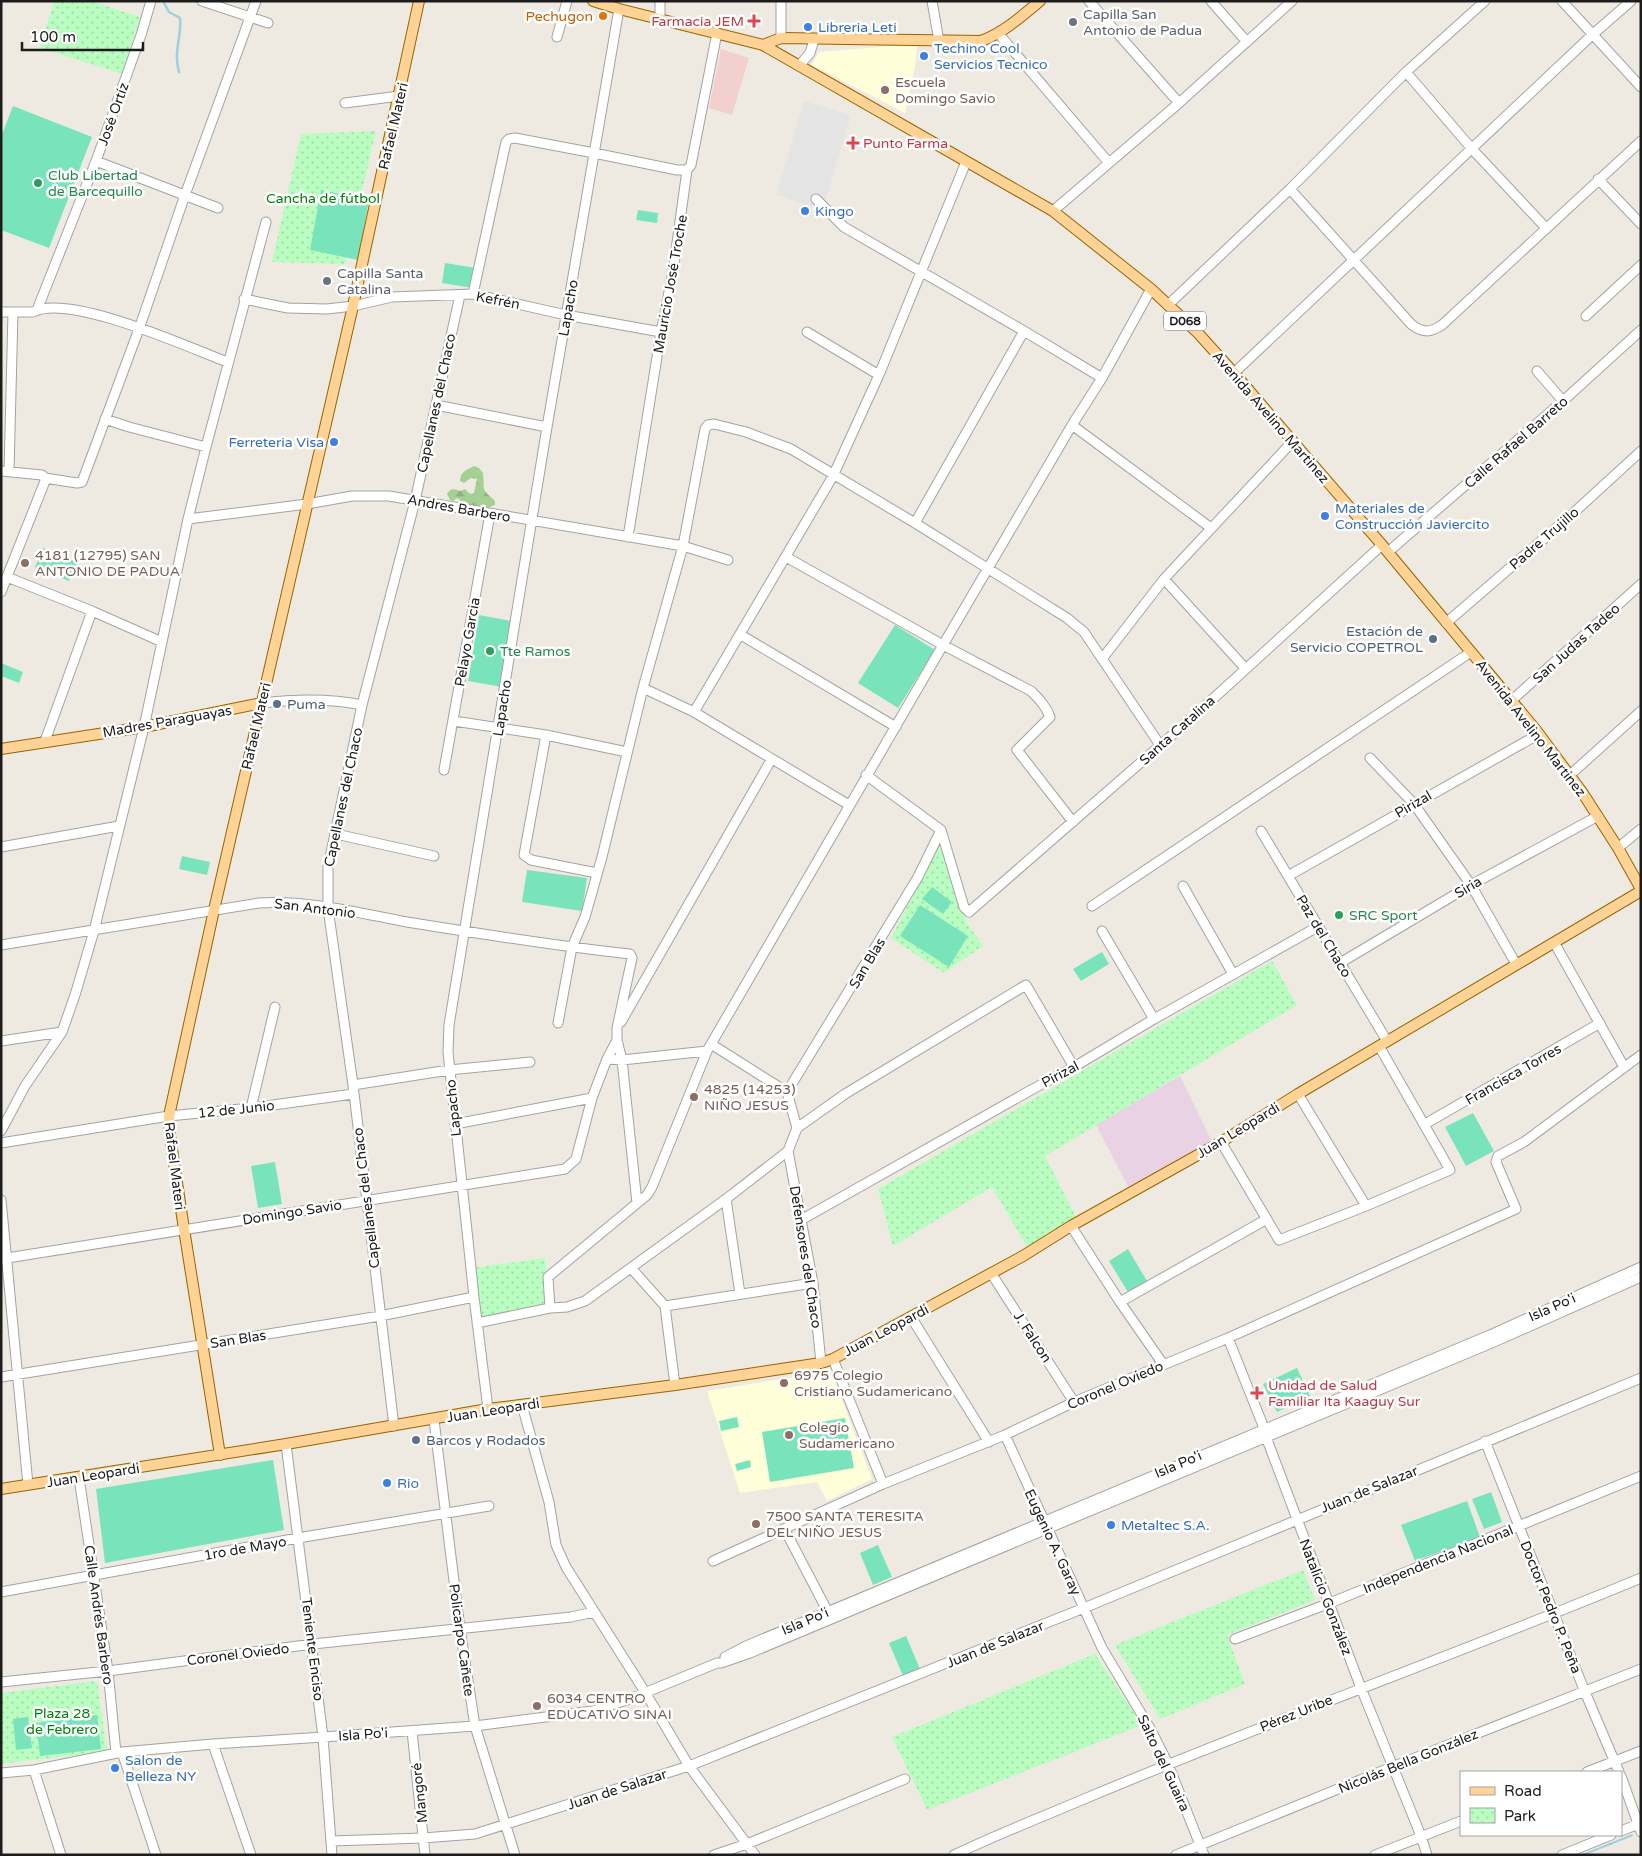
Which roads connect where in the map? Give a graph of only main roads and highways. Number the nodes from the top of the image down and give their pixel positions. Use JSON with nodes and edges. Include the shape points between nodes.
{"nodes":[{"id":1,"x":419,"y":1,"type":"edge"},
{"id":2,"x":593,"y":1,"type":"edge"},
{"id":3,"x":1040,"y":1,"type":"edge"},
{"id":4,"x":763,"y":45,"type":"junction"},
{"id":5,"x":262,"y":703,"type":"junction"},
{"id":6,"x":1,"y":749,"type":"edge"},
{"id":7,"x":1641,"y":890,"type":"edge"},
{"id":8,"x":220,"y":1455,"type":"junction"},
{"id":9,"x":1,"y":1489,"type":"edge"}],
"edges":[{"from":1,"to":5,"type":"main road","name":"Rafael Materi"},
{"from":2,"to":4,"type":"main road","name":"Avenida Avelino Martinez","number":"D068"},
{"from":3,"to":4,"type":"main road","via":[[998,33],[980,41],[781,38]]},
{"from":4,"to":7,"type":"main road","name":"Avenida Avelino Martinez","number":"D068","via":[[1053,211],[1151,289],[1197,332],[1385,549],[1539,734],[1598,816]]},
{"from":5,"to":6,"type":"main road","name":"Madres Paraguayas","via":[[144,727]]},
{"from":5,"to":8,"type":"main road","name":"Rafael Materi","via":[[169,1116]]},
{"from":7,"to":8,"type":"main road","name":"Juan Leopardi","via":[[1221,1142],[1023,1256],[833,1359],[675,1385],[488,1409]]},
{"from":8,"to":9,"type":"main road","name":"Juan Leopardi"}]}
